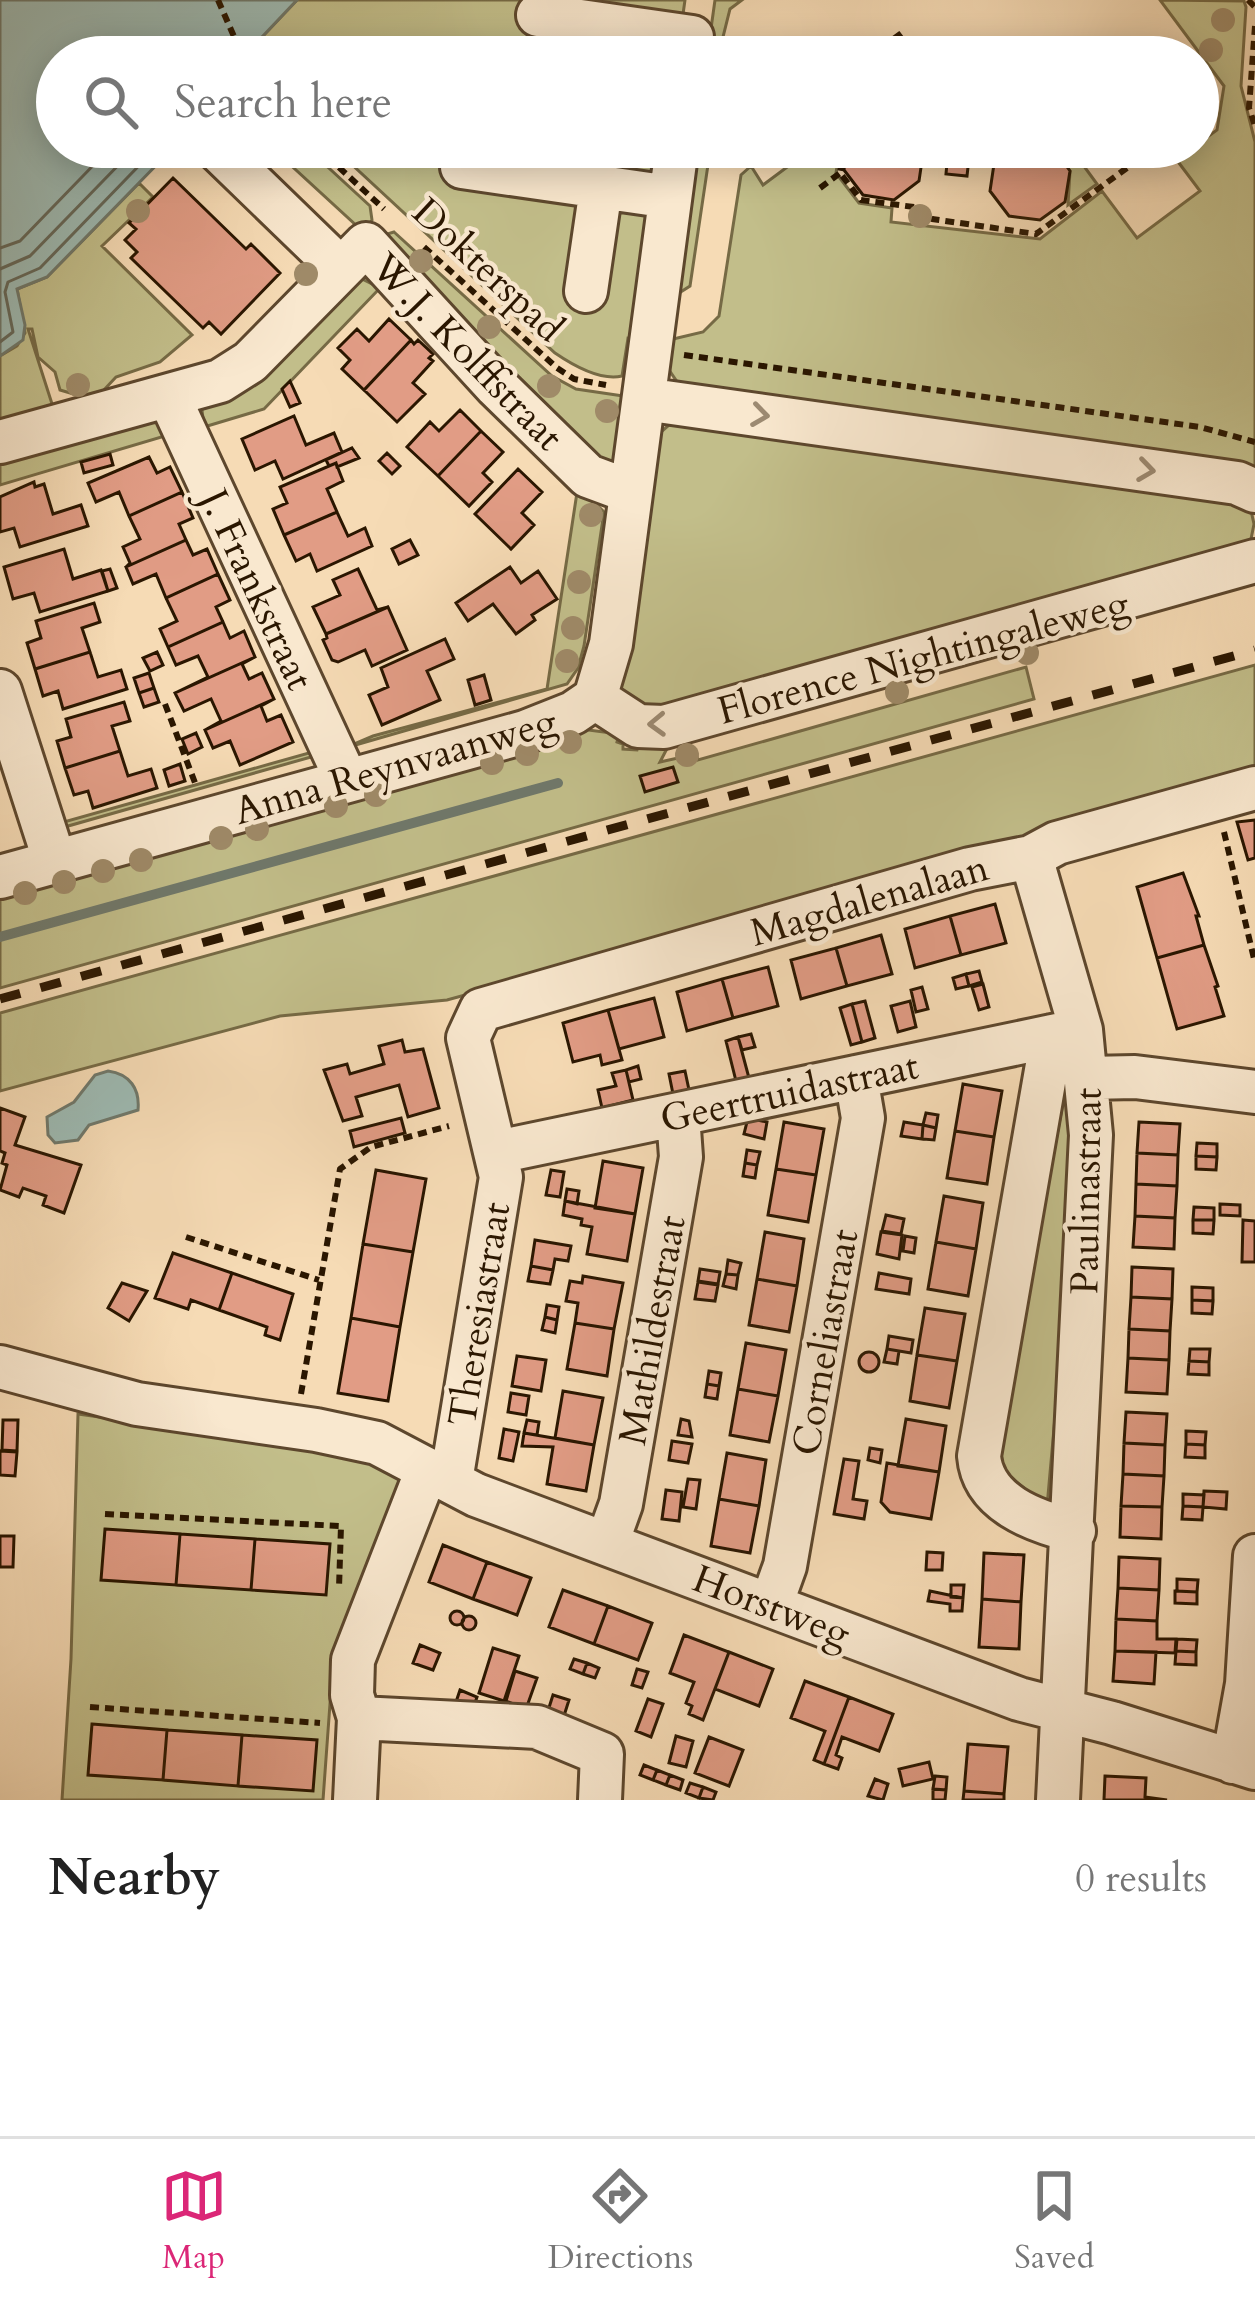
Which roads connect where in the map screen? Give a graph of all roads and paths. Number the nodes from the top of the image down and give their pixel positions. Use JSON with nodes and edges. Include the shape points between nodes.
{"nodes":[{"id":1,"x":218,"y":0,"type":"edge"},
{"id":2,"x":1249,"y":0,"type":"edge"},
{"id":3,"x":1255,"y":7,"type":"edge"},
{"id":4,"x":538,"y":15,"type":"dead end"},
{"id":5,"x":1255,"y":26,"type":"edge"},
{"id":6,"x":693,"y":31,"type":"edge"},
{"id":7,"x":234,"y":36,"type":"edge"},
{"id":8,"x":1255,"y":126,"type":"edge"},
{"id":9,"x":237,"y":168,"type":"edge"},
{"id":10,"x":340,"y":168,"type":"edge"},
{"id":11,"x":475,"y":168,"type":"edge"},
{"id":12,"x":674,"y":168,"type":"edge"},
{"id":13,"x":841,"y":168,"type":"edge"},
{"id":14,"x":1127,"y":168,"type":"edge"},
{"id":15,"x":840,"y":173,"type":"junction"},
{"id":16,"x":601,"y":188,"type":"junction"},
{"id":17,"x":820,"y":188,"type":"dead end"},
{"id":18,"x":670,"y":197,"type":"junction"},
{"id":19,"x":390,"y":215,"type":"dead end"},
{"id":20,"x":422,"y":245,"type":"dead end"},
{"id":21,"x":341,"y":269,"type":"junction"},
{"id":22,"x":586,"y":291,"type":"dead end"},
{"id":23,"x":647,"y":379,"type":"junction"},
{"id":24,"x":169,"y":397,"type":"junction"},
{"id":25,"x":0,"y":442,"type":"edge"},
{"id":26,"x":1255,"y":442,"type":"edge"},
{"id":27,"x":1255,"y":490,"type":"edge"},
{"id":28,"x":631,"y":492,"type":"junction"},
{"id":29,"x":1255,"y":561,"type":"edge"},
{"id":30,"x":0,"y":692,"type":"edge"},
{"id":31,"x":596,"y":698,"type":"junction"},
{"id":32,"x":165,"y":704,"type":"dead end"},
{"id":33,"x":347,"y":782,"type":"junction"},
{"id":34,"x":1236,"y":794,"type":"edge"},
{"id":35,"x":207,"y":820,"type":"junction"},
{"id":36,"x":1031,"y":857,"type":"junction"},
{"id":37,"x":55,"y":862,"type":"junction"},
{"id":38,"x":0,"y":877,"type":"edge"},
{"id":39,"x":1255,"y":963,"type":"edge"},
{"id":40,"x":481,"y":1010,"type":"joint"},
{"id":41,"x":1066,"y":1033,"type":"junction"},
{"id":42,"x":856,"y":1076,"type":"junction"},
{"id":43,"x":1088,"y":1078,"type":"junction"},
{"id":44,"x":1255,"y":1092,"type":"edge"},
{"id":45,"x":678,"y":1114,"type":"junction"},
{"id":46,"x":492,"y":1135,"type":"junction"},
{"id":47,"x":186,"y":1238,"type":"dead end"},
{"id":48,"x":319,"y":1280,"type":"junction"},
{"id":49,"x":0,"y":1366,"type":"edge"},
{"id":50,"x":296,"y":1427,"type":"junction"},
{"id":51,"x":439,"y":1475,"type":"junction"},
{"id":52,"x":105,"y":1514,"type":"dead end"},
{"id":53,"x":1074,"y":1531,"type":"junction"},
{"id":54,"x":607,"y":1543,"type":"junction"},
{"id":55,"x":1255,"y":1556,"type":"edge"},
{"id":56,"x":338,"y":1592,"type":"dead end"},
{"id":57,"x":771,"y":1605,"type":"junction"},
{"id":58,"x":90,"y":1707,"type":"dead end"},
{"id":59,"x":1064,"y":1709,"type":"junction"},
{"id":60,"x":347,"y":1721,"type":"junction"},
{"id":61,"x":1244,"y":1765,"type":"edge"},
{"id":62,"x":355,"y":1800,"type":"edge"},
{"id":63,"x":600,"y":1800,"type":"edge"},
{"id":64,"x":1058,"y":1800,"type":"edge"}],
"edges":[{"from":1,"to":7,"type":"path"},
{"from":2,"to":3,"type":"path"},
{"from":4,"to":6,"type":"street"},
{"from":5,"to":8,"type":"path"},
{"from":9,"to":21,"type":"street"},
{"from":10,"to":19,"type":"path","name":"Dokterspad"},
{"from":11,"to":16,"type":"street"},
{"from":12,"to":18,"type":"street","name":"Anna Reynvaanweg"},
{"from":13,"to":15,"type":"path"},
{"from":14,"to":15,"type":"path","via":[[1036,234],[861,200]]},
{"from":15,"to":17,"type":"path"},
{"from":16,"to":18,"type":"street"},
{"from":16,"to":22,"type":"street"},
{"from":18,"to":23,"type":"street","name":"Anna Reynvaanweg"},
{"from":20,"to":23,"type":"path","name":"Dokterspad","via":[[574,379]]},
{"from":21,"to":24,"type":"street","name":"W.J. Kolffstraat","via":[[250,362]]},
{"from":21,"to":28,"type":"street","name":"W.J. Kolffstraat","via":[[366,244],[588,476]]},
{"from":23,"to":26,"type":"path","name":"Dokterspad","via":[[1200,427]]},
{"from":23,"to":27,"type":"street","one_way":true},
{"from":23,"to":28,"type":"street","name":"Anna Reynvaanweg"},
{"from":24,"to":25,"type":"street","name":"W.J. Kolffstraat"},
{"from":24,"to":33,"type":"street","name":"J. Frankstraat"},
{"from":28,"to":31,"type":"street","name":"Anna Reynvaanweg"},
{"from":29,"to":31,"type":"street","name":"Florence Nightingaleweg","one_way":true,"via":[[664,727],[638,726]]},
{"from":30,"to":37,"type":"street"},
{"from":31,"to":33,"type":"street","name":"Anna Reynvaanweg","via":[[525,732]]},
{"from":32,"to":35,"type":"path"},
{"from":33,"to":35,"type":"street","name":"Anna Reynvaanweg"},
{"from":34,"to":36,"type":"street","name":"Magdalenalaan"},
{"from":34,"to":39,"type":"path"},
{"from":35,"to":37,"type":"street","name":"Anna Reynvaanweg"},
{"from":36,"to":40,"type":"street","name":"Magdalenalaan"},
{"from":36,"to":41,"type":"street","name":"Paulinastraat"},
{"from":37,"to":38,"type":"street","name":"Anna Reynvaanweg"},
{"from":40,"to":46,"type":"street","name":"Theresiastraat","via":[[468,1037]]},
{"from":41,"to":42,"type":"street","name":"Geertruidastraat"},
{"from":41,"to":43,"type":"street","name":"Paulinastraat"},
{"from":41,"to":53,"type":"street","name":"Paulinastraat","via":[[979,1456],[989,1486],[1029,1520]]},
{"from":42,"to":45,"type":"street","name":"Geertruidastraat"},
{"from":42,"to":57,"type":"street","name":"Corneliastraat","via":[[862,1118]]},
{"from":43,"to":44,"type":"street"},
{"from":43,"to":53,"type":"street","name":"Paulinastraat"},
{"from":45,"to":46,"type":"street","name":"Geertruidastraat"},
{"from":45,"to":54,"type":"street","name":"Mathildestraat","via":[[681,1157],[621,1504]]},
{"from":46,"to":48,"type":"path","via":[[371,1147],[340,1169]]},
{"from":46,"to":51,"type":"street","name":"Theresiastraat","via":[[501,1177]]},
{"from":47,"to":48,"type":"path"},
{"from":48,"to":50,"type":"path"},
{"from":49,"to":50,"type":"street","name":"Horstweg","via":[[137,1405]]},
{"from":50,"to":51,"type":"street","name":"Horstweg","via":[[377,1443]]},
{"from":51,"to":54,"type":"street","name":"Horstweg"},
{"from":51,"to":60,"type":"street","name":"Theresiastraat","via":[[353,1660]]},
{"from":52,"to":56,"type":"path","via":[[341,1526]]},
{"from":53,"to":59,"type":"street","name":"Paulinastraat"},
{"from":54,"to":57,"type":"street","name":"Horstweg"},
{"from":55,"to":61,"type":"street"},
{"from":57,"to":59,"type":"street","name":"Horstweg"},
{"from":58,"to":60,"type":"path"},
{"from":59,"to":61,"type":"street","name":"Horstweg"},
{"from":59,"to":64,"type":"street","name":"Paulinastraat"},
{"from":60,"to":62,"type":"street","name":"Theresiastraat"},
{"from":60,"to":63,"type":"street","via":[[537,1727],[602,1754]]}]}
